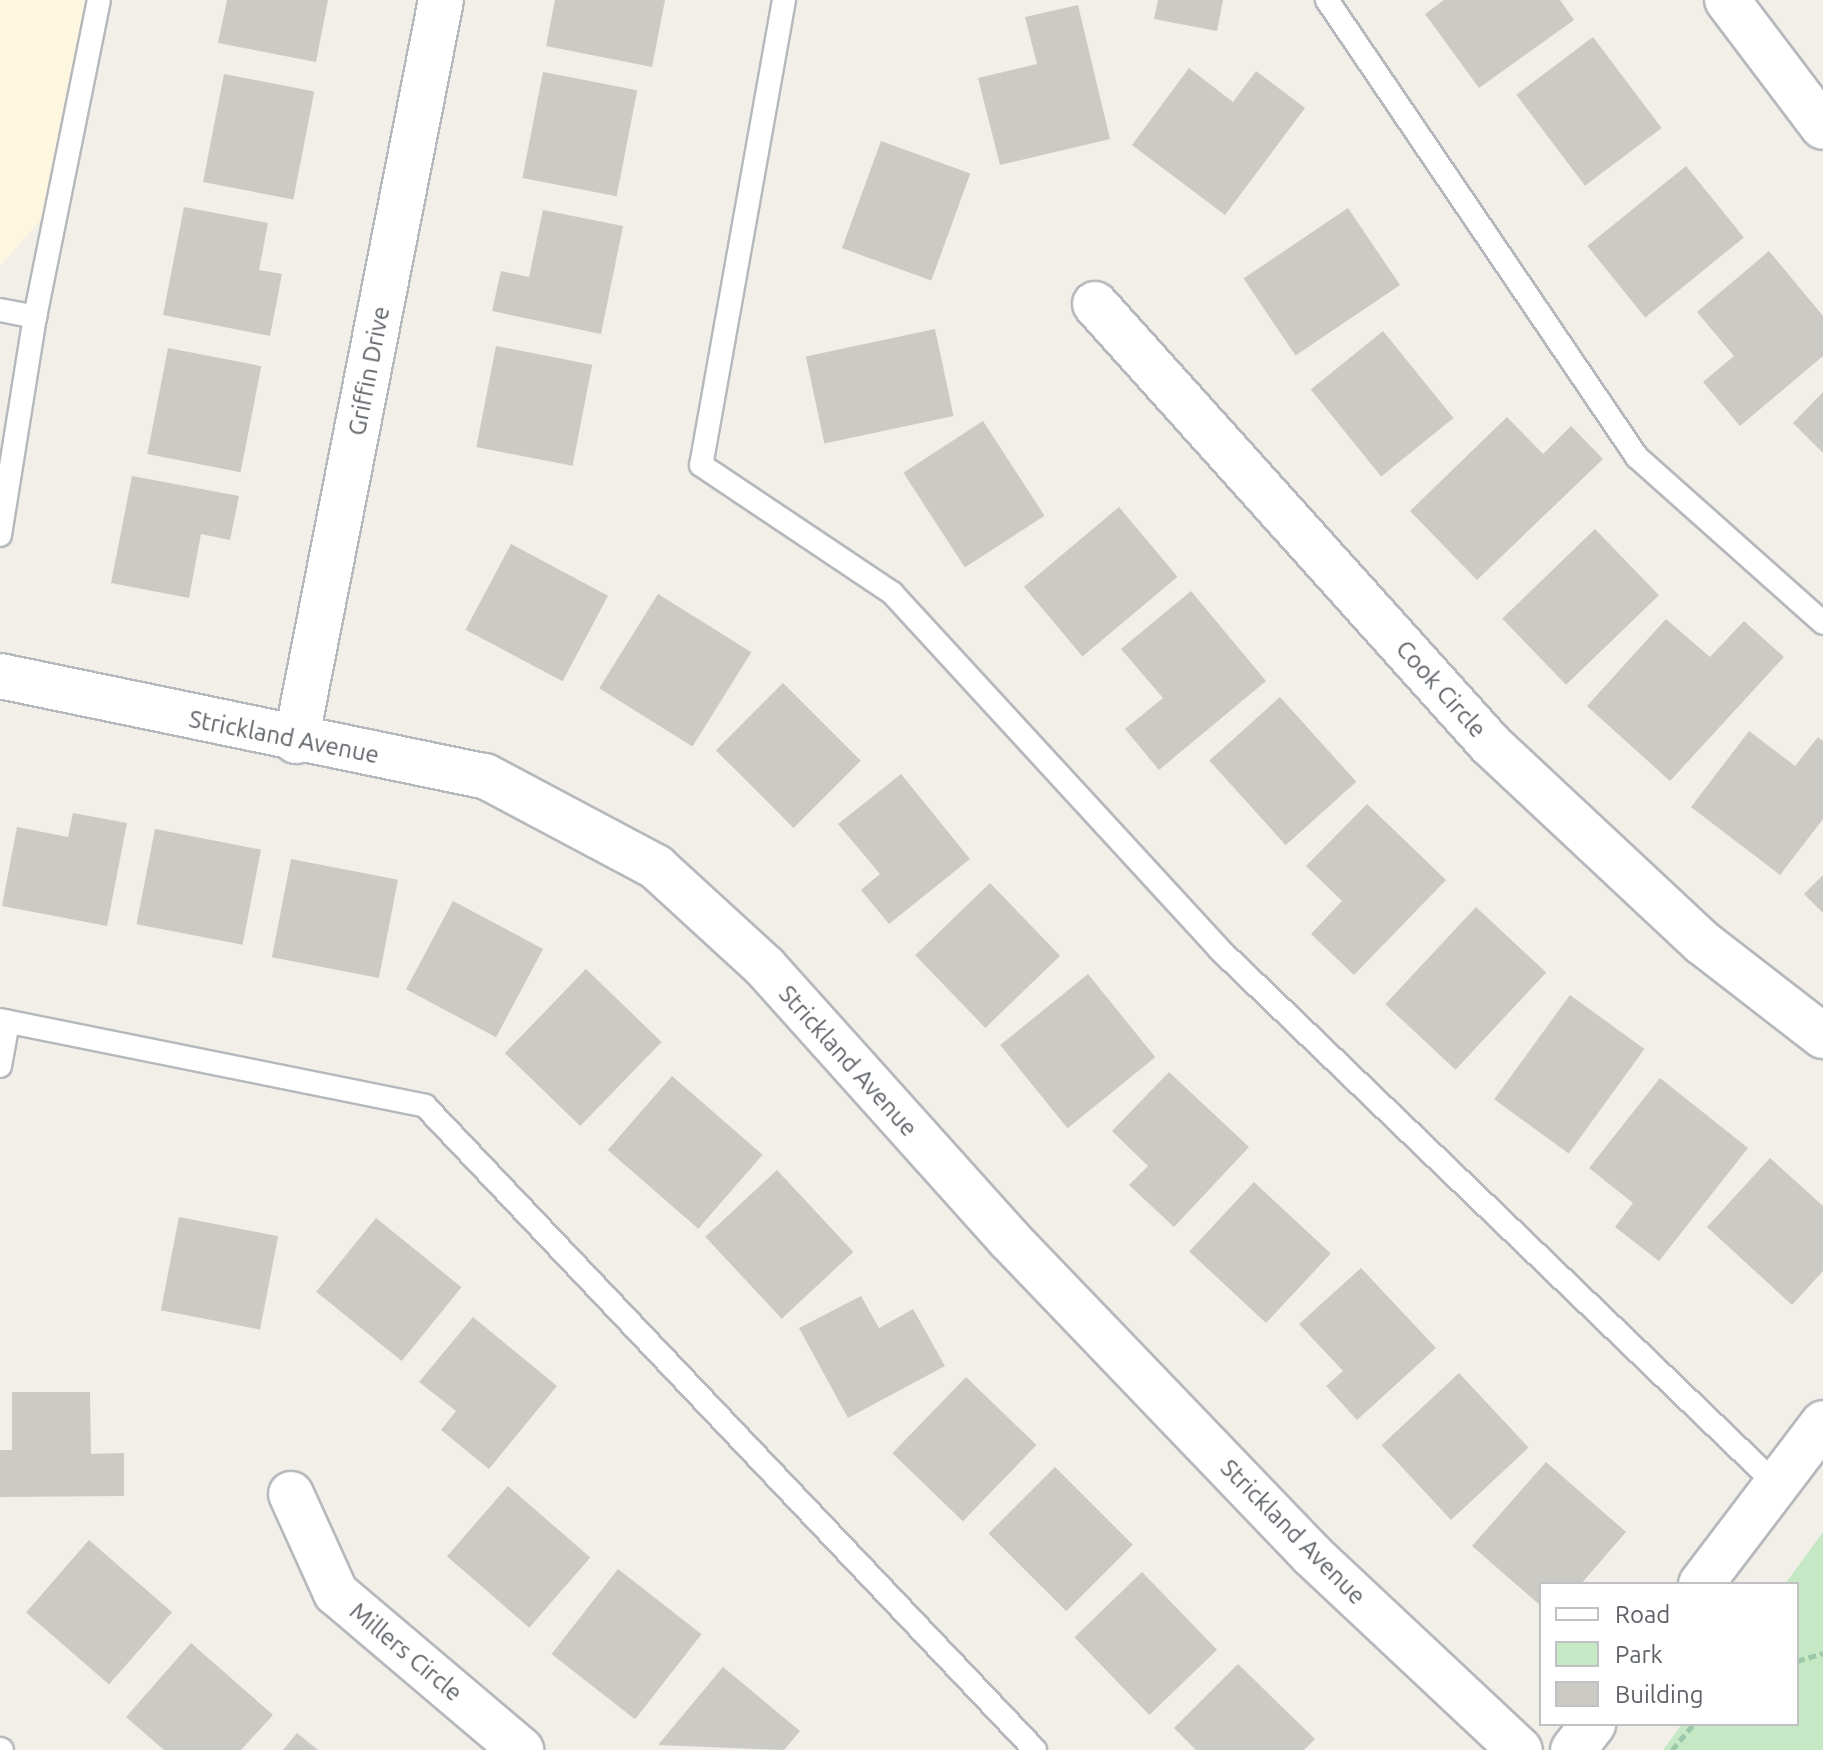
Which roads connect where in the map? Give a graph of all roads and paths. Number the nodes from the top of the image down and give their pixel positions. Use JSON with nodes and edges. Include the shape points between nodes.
{"nodes":[{"id":1,"x":99,"y":0,"type":"edge"},
{"id":2,"x":441,"y":0,"type":"edge"},
{"id":3,"x":784,"y":0,"type":"edge"},
{"id":4,"x":1327,"y":0,"type":"edge"},
{"id":5,"x":1727,"y":0,"type":"edge"},
{"id":6,"x":1823,"y":127,"type":"edge"},
{"id":7,"x":1095,"y":304,"type":"dead end"},
{"id":8,"x":0,"y":310,"type":"edge"},
{"id":9,"x":35,"y":317,"type":"junction"},
{"id":10,"x":0,"y":535,"type":"edge"},
{"id":11,"x":1823,"y":623,"type":"edge"},
{"id":12,"x":0,"y":676,"type":"edge"},
{"id":13,"x":296,"y":741,"type":"junction"},
{"id":14,"x":4,"y":1021,"type":"edge"},
{"id":15,"x":1823,"y":1036,"type":"edge"},
{"id":16,"x":0,"y":1066,"type":"edge"},
{"id":17,"x":1823,"y":1423,"type":"edge"},
{"id":18,"x":1777,"y":1485,"type":"junction"},
{"id":19,"x":291,"y":1494,"type":"dead end"},
{"id":20,"x":1703,"y":1582,"type":"edge"},
{"id":21,"x":1823,"y":1653,"type":"edge"},
{"id":22,"x":1799,"y":1660,"type":"edge"},
{"id":23,"x":1591,"y":1726,"type":"edge"},
{"id":24,"x":1692,"y":1726,"type":"edge"},
{"id":25,"x":521,"y":1750,"type":"edge"},
{"id":26,"x":1035,"y":1750,"type":"edge"},
{"id":27,"x":1520,"y":1750,"type":"edge"},
{"id":28,"x":1573,"y":1750,"type":"edge"},
{"id":29,"x":1672,"y":1750,"type":"edge"}],
"edges":[{"from":1,"to":9,"type":"lane"},
{"from":2,"to":13,"type":"street","name":"Griffin Drive"},
{"from":3,"to":18,"type":"lane","via":[[701,465],[892,593],[1219,949]]},
{"from":4,"to":11,"type":"lane","via":[[1637,457]]},
{"from":5,"to":6,"type":"street"},
{"from":7,"to":15,"type":"street","name":"Cook Circle","via":[[1490,744],[1703,943]]},
{"from":8,"to":9,"type":"lane"},
{"from":9,"to":10,"type":"lane"},
{"from":12,"to":13,"type":"street","name":"Strickland Avenue"},
{"from":13,"to":27,"type":"street","name":"Strickland Avenue","via":[[485,776],[547,803],[656,867],[765,967],[1009,1239],[1312,1555]]},
{"from":14,"to":16,"type":"lane"},
{"from":14,"to":26,"type":"lane","via":[[425,1106]]},
{"from":17,"to":18,"type":"street"},
{"from":18,"to":20,"type":"street"},
{"from":19,"to":25,"type":"street","name":"Millers Circle","via":[[336,1593]]},
{"from":21,"to":22,"type":"path"},
{"from":23,"to":28,"type":"street"},
{"from":24,"to":29,"type":"path"}]}
